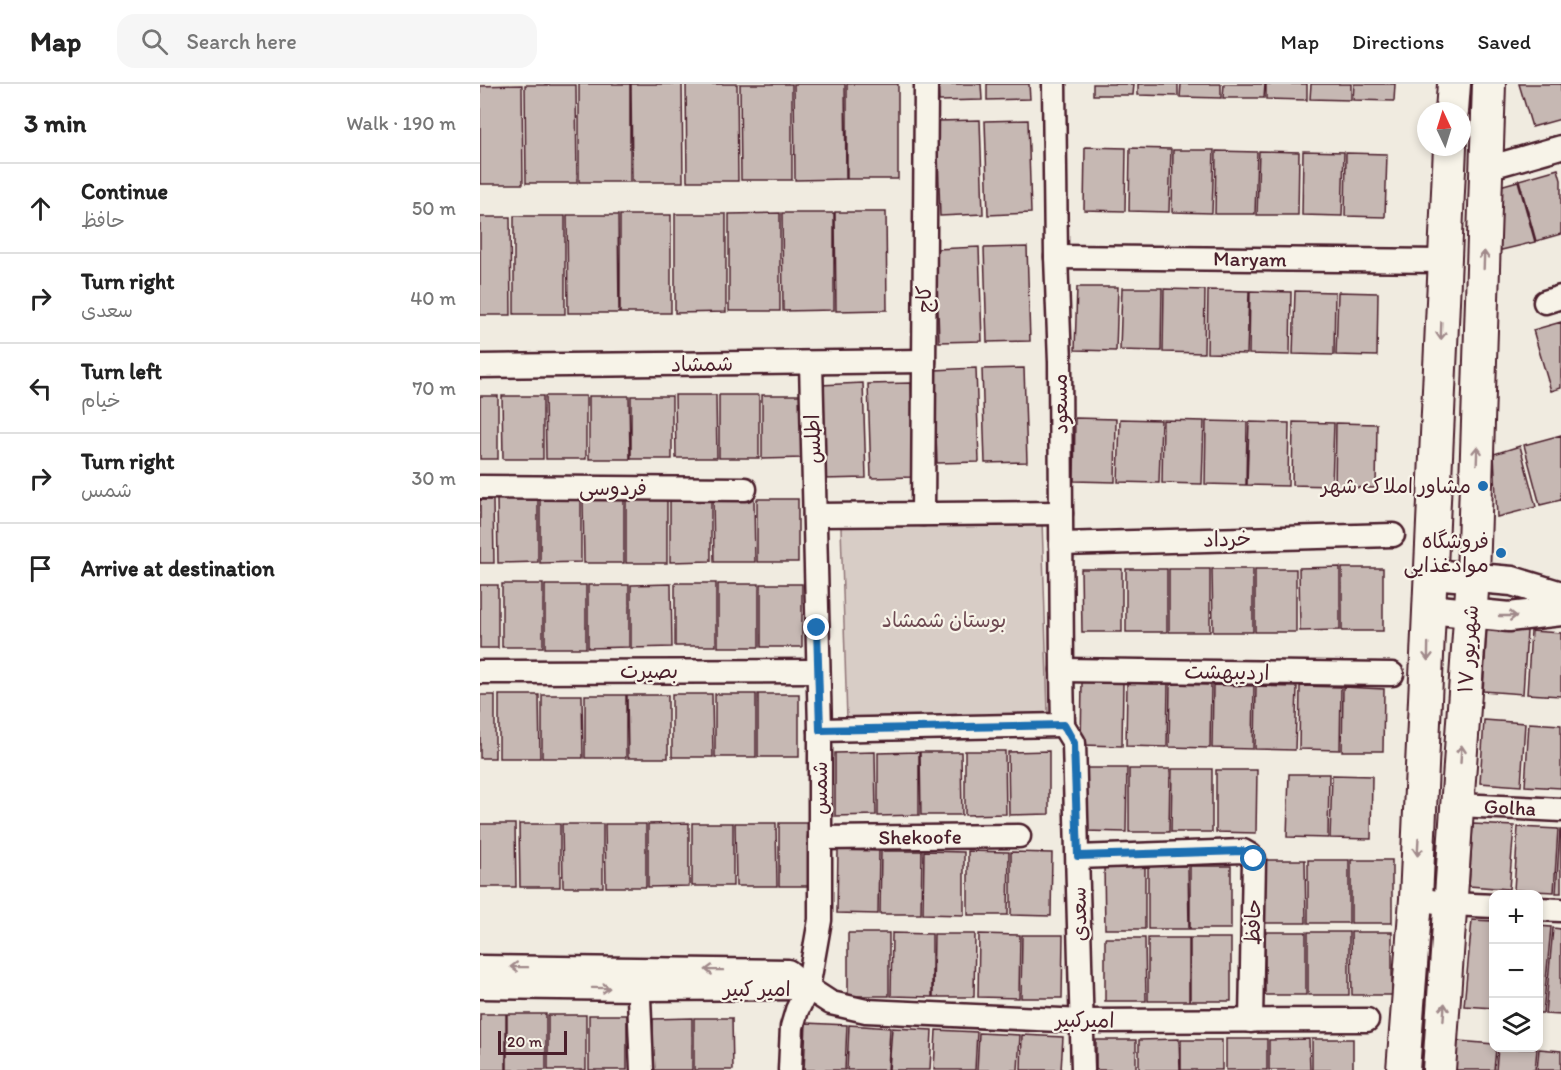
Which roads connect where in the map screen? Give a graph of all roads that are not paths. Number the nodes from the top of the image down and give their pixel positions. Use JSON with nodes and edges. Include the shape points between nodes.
{"nodes":[{"id":1,"x":926,"y":84,"type":"edge"},
{"id":2,"x":1054,"y":84,"type":"edge"},
{"id":3,"x":1454,"y":84,"type":"edge"},
{"id":4,"x":1489,"y":84,"type":"edge"},
{"id":5,"x":1453,"y":102,"type":"edge"},
{"id":6,"x":1561,"y":147,"type":"edge"},
{"id":7,"x":1450,"y":156,"type":"edge"},
{"id":8,"x":1487,"y":168,"type":"junction"},
{"id":9,"x":1056,"y":257,"type":"junction"},
{"id":10,"x":1444,"y":261,"type":"junction"},
{"id":11,"x":924,"y":361,"type":"junction"},
{"id":12,"x":811,"y":363,"type":"junction"},
{"id":13,"x":480,"y":366,"type":"edge"},
{"id":14,"x":480,"y":487,"type":"edge"},
{"id":15,"x":745,"y":489,"type":"dead end"},
{"id":16,"x":1061,"y":513,"type":"junction"},
{"id":17,"x":924,"y":514,"type":"junction"},
{"id":18,"x":815,"y":515,"type":"junction"},
{"id":19,"x":1393,"y":535,"type":"dead end"},
{"id":20,"x":1061,"y":544,"type":"junction"},
{"id":21,"x":1432,"y":574,"type":"junction"},
{"id":22,"x":1473,"y":576,"type":"junction"},
{"id":23,"x":1561,"y":596,"type":"edge"},
{"id":24,"x":1429,"y":609,"type":"junction"},
{"id":25,"x":1561,"y":611,"type":"edge"},
{"id":26,"x":1469,"y":614,"type":"junction"},
{"id":27,"x":1062,"y":670,"type":"junction"},
{"id":28,"x":817,"y":671,"type":"junction"},
{"id":29,"x":480,"y":672,"type":"edge"},
{"id":30,"x":1392,"y":674,"type":"dead end"},
{"id":31,"x":1064,"y":725,"type":"junction"},
{"id":32,"x":820,"y":730,"type":"junction"},
{"id":33,"x":1459,"y":805,"type":"junction"},
{"id":34,"x":1561,"y":810,"type":"edge"},
{"id":35,"x":1019,"y":836,"type":"dead end"},
{"id":36,"x":820,"y":838,"type":"junction"},
{"id":37,"x":1078,"y":856,"type":"junction"},
{"id":38,"x":1416,"y":899,"type":"junction"},
{"id":39,"x":1451,"y":904,"type":"junction"},
{"id":40,"x":1489,"y":906,"type":"edge"},
{"id":41,"x":1543,"y":909,"type":"edge"},
{"id":42,"x":1561,"y":910,"type":"edge"},
{"id":43,"x":480,"y":967,"type":"edge"},
{"id":44,"x":638,"y":979,"type":"junction"},
{"id":45,"x":480,"y":987,"type":"edge"},
{"id":46,"x":808,"y":988,"type":"junction"},
{"id":47,"x":1367,"y":1020,"type":"dead end"},
{"id":48,"x":1082,"y":1021,"type":"junction"},
{"id":49,"x":1251,"y":1021,"type":"junction"},
{"id":50,"x":642,"y":1070,"type":"edge"},
{"id":51,"x":790,"y":1070,"type":"edge"},
{"id":52,"x":1083,"y":1070,"type":"edge"},
{"id":53,"x":1403,"y":1070,"type":"edge"},
{"id":54,"x":1439,"y":1070,"type":"edge"}],
"edges":[{"from":1,"to":11,"type":"street","name":"کاج"},
{"from":2,"to":9,"type":"street","name":"مسعود"},
{"from":3,"to":5,"type":"main road"},
{"from":4,"to":8,"type":"main road","name":"۱۷ شهریور"},
{"from":6,"to":8,"type":"street"},
{"from":7,"to":10,"type":"main road","name":"۱۷ شهریور"},
{"from":22,"to":8,"type":"main road","name":"۱۷ شهریور","one_way":true},
{"from":9,"to":10,"type":"street","name":"Maryam"},
{"from":9,"to":16,"type":"street","name":"مسعود"},
{"from":10,"to":21,"type":"main road","name":"۱۷ شهریور","one_way":true},
{"from":11,"to":12,"type":"street","name":"شمشاد"},
{"from":11,"to":17,"type":"street","name":"کاج"},
{"from":12,"to":13,"type":"street","name":"شمشاد"},
{"from":12,"to":18,"type":"street","name":"اطلس"},
{"from":14,"to":15,"type":"street","name":"فردوسی"},
{"from":16,"to":17,"type":"street"},
{"from":16,"to":20,"type":"street","name":"مسعود"},
{"from":17,"to":18,"type":"street"},
{"from":18,"to":28,"type":"street","name":"شمس"},
{"from":19,"to":20,"type":"street","name":"خرداد"},
{"from":20,"to":27,"type":"street","name":"مسعود"},
{"from":21,"to":22,"type":"street"},
{"from":21,"to":24,"type":"main road","name":"۱۷ شهریور"},
{"from":22,"to":23,"type":"street","via":[[1512,581]]},
{"from":22,"to":26,"type":"main road","name":"۱۷ شهریور"},
{"from":24,"to":26,"type":"street"},
{"from":24,"to":38,"type":"main road","name":"۱۷ شهریور","one_way":true},
{"from":26,"to":25,"type":"street","one_way":true,"via":[[1509,618]]},
{"from":33,"to":26,"type":"main road","name":"۱۷ شهریور","one_way":true},
{"from":27,"to":30,"type":"street","name":"اردیبهشت"},
{"from":27,"to":31,"type":"street","name":"مسعود"},
{"from":28,"to":29,"type":"street","name":"بصیرت"},
{"from":28,"to":32,"type":"street","name":"شمس"},
{"from":31,"to":32,"type":"street"},
{"from":31,"to":37,"type":"street","name":"سعدی","via":[[1074,743]]},
{"from":32,"to":36,"type":"street","name":"شمس"},
{"from":33,"to":34,"type":"street","name":"Golha"},
{"from":33,"to":39,"type":"main road","name":"۱۷ شهریور"},
{"from":35,"to":36,"type":"street","name":"Shekoofe"},
{"from":36,"to":46,"type":"street","name":"شمس","via":[[820,920]]},
{"from":37,"to":48,"type":"street","name":"سعدی"},
{"from":37,"to":49,"type":"street","name":"حافظ","via":[[1243,851],[1250,855],[1254,859]]},
{"from":38,"to":39,"type":"street"},
{"from":38,"to":53,"type":"main road","name":"۱۷ شهریور"},
{"from":39,"to":40,"type":"street"},
{"from":54,"to":39,"type":"main road","name":"۱۷ شهریور","one_way":true},
{"from":41,"to":42,"type":"street"},
{"from":44,"to":43,"type":"street","name":"امیر کبیر","one_way":true},
{"from":45,"to":44,"type":"street","name":"امیر کبیر","one_way":true},
{"from":44,"to":46,"type":"street","name":"امیر کبیر"},
{"from":44,"to":50,"type":"street"},
{"from":46,"to":48,"type":"street","name":"امیرکبیر","via":[[831,1004],[866,1011]]},
{"from":46,"to":51,"type":"street","name":"شمس","via":[[792,1027]]},
{"from":47,"to":49,"type":"street","name":"امیرکبیر"},
{"from":48,"to":49,"type":"street","name":"امیرکبیر"},
{"from":48,"to":52,"type":"street","name":"سعدی"}]}
